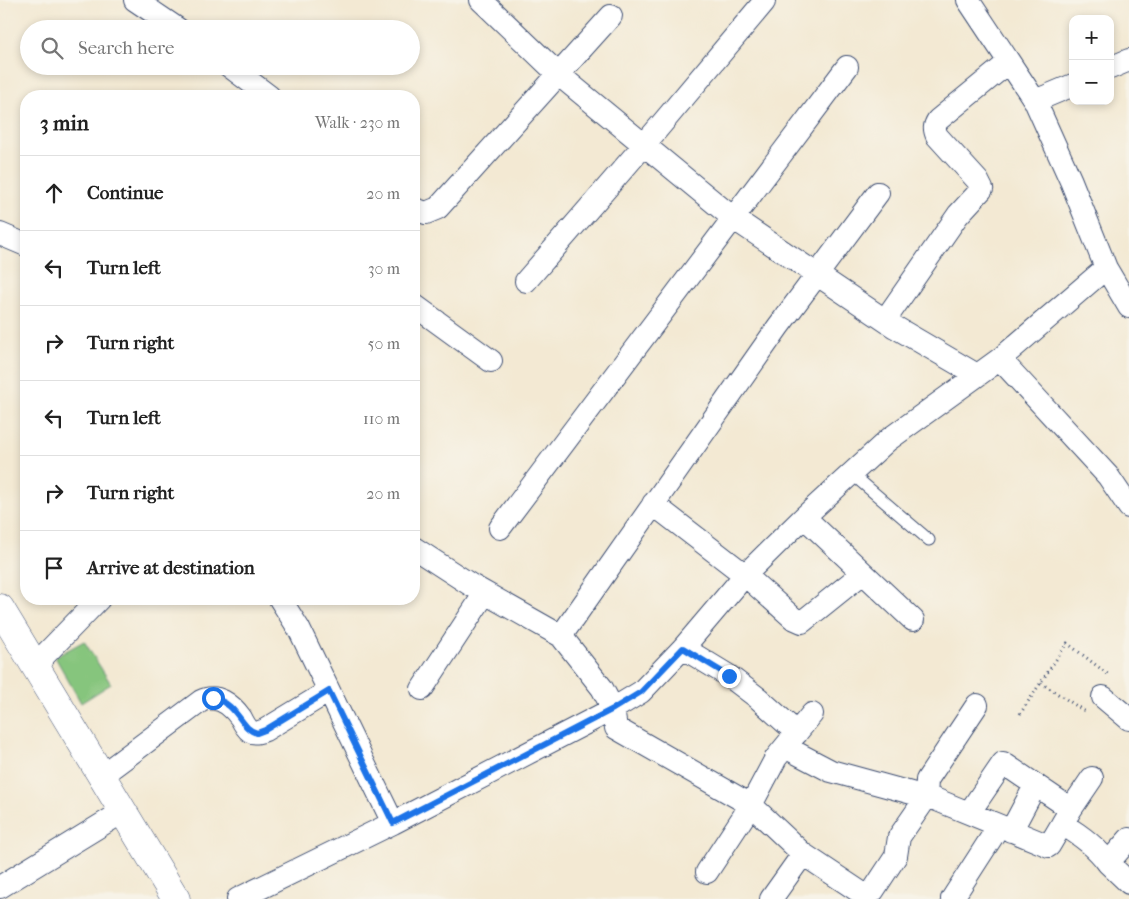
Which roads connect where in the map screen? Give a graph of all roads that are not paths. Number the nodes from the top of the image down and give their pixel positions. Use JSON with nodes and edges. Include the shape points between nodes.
{"nodes":[{"id":1,"x":135,"y":0,"type":"edge"},
{"id":2,"x":968,"y":0,"type":"edge"},
{"id":3,"x":483,"y":1,"type":"edge"},
{"id":4,"x":764,"y":2,"type":"dead end"},
{"id":5,"x":170,"y":15,"type":"edge"},
{"id":6,"x":611,"y":16,"type":"dead end"},
{"id":7,"x":1129,"y":60,"type":"edge"},
{"id":8,"x":1009,"y":62,"type":"junction"},
{"id":9,"x":1114,"y":66,"type":"edge"},
{"id":10,"x":847,"y":67,"type":"dead end"},
{"id":11,"x":558,"y":74,"type":"junction"},
{"id":12,"x":241,"y":75,"type":"edge"},
{"id":13,"x":1069,"y":87,"type":"edge"},
{"id":14,"x":261,"y":90,"type":"edge"},
{"id":15,"x":1036,"y":101,"type":"junction"},
{"id":16,"x":644,"y":145,"type":"junction"},
{"id":17,"x":878,"y":193,"type":"dead end"},
{"id":18,"x":420,"y":212,"type":"edge"},
{"id":19,"x":733,"y":218,"type":"junction"},
{"id":20,"x":0,"y":234,"type":"edge"},
{"id":21,"x":20,"y":242,"type":"edge"},
{"id":22,"x":1106,"y":268,"type":"junction"},
{"id":23,"x":819,"y":274,"type":"junction"},
{"id":24,"x":526,"y":281,"type":"dead end"},
{"id":25,"x":1129,"y":307,"type":"edge"},
{"id":26,"x":420,"y":309,"type":"edge"},
{"id":27,"x":885,"y":320,"type":"junction"},
{"id":28,"x":1000,"y":359,"type":"junction"},
{"id":29,"x":491,"y":360,"type":"dead end"},
{"id":30,"x":977,"y":375,"type":"junction"},
{"id":31,"x":852,"y":474,"type":"junction"},
{"id":32,"x":653,"y":504,"type":"junction"},
{"id":33,"x":1129,"y":507,"type":"edge"},
{"id":34,"x":804,"y":517,"type":"junction"},
{"id":35,"x":500,"y":528,"type":"dead end"},
{"id":36,"x":929,"y":540,"type":"dead end"},
{"id":37,"x":420,"y":552,"type":"edge"},
{"id":38,"x":863,"y":574,"type":"junction"},
{"id":39,"x":745,"y":575,"type":"junction"},
{"id":40,"x":485,"y":593,"type":"junction"},
{"id":41,"x":93,"y":605,"type":"edge"},
{"id":42,"x":284,"y":605,"type":"edge"},
{"id":43,"x":0,"y":608,"type":"edge"},
{"id":44,"x":912,"y":620,"type":"dead end"},
{"id":45,"x":561,"y":636,"type":"junction"},
{"id":46,"x":683,"y":648,"type":"junction"},
{"id":47,"x":35,"y":665,"type":"junction"},
{"id":48,"x":422,"y":689,"type":"dead end"},
{"id":49,"x":329,"y":691,"type":"junction"},
{"id":50,"x":1103,"y":697,"type":"road end"},
{"id":51,"x":977,"y":705,"type":"dead end"},
{"id":52,"x":613,"y":709,"type":"junction"},
{"id":53,"x":812,"y":714,"type":"dead end"},
{"id":54,"x":1129,"y":718,"type":"edge"},
{"id":55,"x":791,"y":740,"type":"junction"},
{"id":56,"x":102,"y":775,"type":"junction"},
{"id":57,"x":1092,"y":778,"type":"dead end"},
{"id":58,"x":1035,"y":786,"type":"junction"},
{"id":59,"x":926,"y":798,"type":"junction"},
{"id":60,"x":752,"y":805,"type":"junction"},
{"id":61,"x":124,"y":811,"type":"junction"},
{"id":62,"x":969,"y":814,"type":"junction"},
{"id":63,"x":1066,"y":816,"type":"junction"},
{"id":64,"x":393,"y":823,"type":"junction"},
{"id":65,"x":1005,"y":828,"type":"junction"},
{"id":66,"x":1129,"y":839,"type":"edge"},
{"id":67,"x":803,"y":854,"type":"junction"},
{"id":68,"x":1108,"y":863,"type":"junction"},
{"id":69,"x":708,"y":872,"type":"dead end"},
{"id":70,"x":1129,"y":883,"type":"edge"},
{"id":71,"x":0,"y":887,"type":"edge"},
{"id":72,"x":176,"y":899,"type":"edge"},
{"id":73,"x":238,"y":899,"type":"edge"},
{"id":74,"x":771,"y":899,"type":"edge"},
{"id":75,"x":952,"y":899,"type":"edge"}],
"edges":[{"from":1,"to":5,"type":"street"},
{"from":2,"to":8,"type":"street"},
{"from":3,"to":11,"type":"street"},
{"from":4,"to":16,"type":"street"},
{"from":6,"to":11,"type":"street"},
{"from":7,"to":9,"type":"street"},
{"from":8,"to":15,"type":"street"},
{"from":8,"to":27,"type":"street","via":[[936,124],[937,136],[982,189],[958,215]]},
{"from":10,"to":19,"type":"street"},
{"from":11,"to":16,"type":"street"},
{"from":11,"to":18,"type":"street","via":[[438,208],[426,213]]},
{"from":12,"to":14,"type":"street"},
{"from":13,"to":15,"type":"street"},
{"from":15,"to":22,"type":"street"},
{"from":16,"to":19,"type":"street"},
{"from":16,"to":24,"type":"street"},
{"from":17,"to":23,"type":"street"},
{"from":19,"to":23,"type":"street"},
{"from":19,"to":35,"type":"street"},
{"from":20,"to":21,"type":"street"},
{"from":22,"to":25,"type":"street"},
{"from":22,"to":28,"type":"street"},
{"from":23,"to":27,"type":"street"},
{"from":23,"to":32,"type":"street"},
{"from":26,"to":29,"type":"street"},
{"from":27,"to":30,"type":"street"},
{"from":28,"to":30,"type":"street"},
{"from":28,"to":33,"type":"street","via":[[1108,476]]},
{"from":30,"to":31,"type":"street","via":[[888,440]]},
{"from":31,"to":34,"type":"street"},
{"from":31,"to":36,"type":"lane"},
{"from":32,"to":39,"type":"street"},
{"from":32,"to":45,"type":"street"},
{"from":34,"to":38,"type":"street"},
{"from":34,"to":39,"type":"street"},
{"from":37,"to":40,"type":"street"},
{"from":38,"to":39,"type":"street","via":[[802,622]]},
{"from":38,"to":44,"type":"street"},
{"from":39,"to":46,"type":"street"},
{"from":40,"to":45,"type":"street"},
{"from":40,"to":48,"type":"street"},
{"from":41,"to":47,"type":"street"},
{"from":42,"to":49,"type":"street"},
{"from":43,"to":47,"type":"street"},
{"from":45,"to":52,"type":"street","via":[[602,688]]},
{"from":46,"to":52,"type":"street","via":[[641,692]]},
{"from":46,"to":55,"type":"street","via":[[758,698]]},
{"from":47,"to":56,"type":"street"},
{"from":49,"to":56,"type":"street","via":[[257,733],[249,730],[228,704],[207,698]]},
{"from":49,"to":64,"type":"street"},
{"from":50,"to":54,"type":"street"},
{"from":51,"to":59,"type":"street","via":[[927,780]]},
{"from":52,"to":60,"type":"street","via":[[616,728]]},
{"from":52,"to":64,"type":"street"},
{"from":53,"to":55,"type":"street"},
{"from":55,"to":59,"type":"street","via":[[831,771]]},
{"from":55,"to":60,"type":"street","via":[[776,758]]},
{"from":56,"to":61,"type":"street"},
{"from":57,"to":63,"type":"street"},
{"from":58,"to":62,"type":"street","via":[[1003,764]]},
{"from":58,"to":63,"type":"street"},
{"from":58,"to":65,"type":"street"},
{"from":59,"to":62,"type":"street"},
{"from":59,"to":67,"type":"street","via":[[899,837],[896,856],[873,891],[866,896]]},
{"from":60,"to":67,"type":"street"},
{"from":60,"to":69,"type":"street"},
{"from":61,"to":71,"type":"street"},
{"from":61,"to":72,"type":"street"},
{"from":62,"to":65,"type":"street"},
{"from":63,"to":65,"type":"street","via":[[1049,846]]},
{"from":63,"to":68,"type":"street"},
{"from":64,"to":73,"type":"street"},
{"from":65,"to":75,"type":"street"},
{"from":66,"to":68,"type":"street"},
{"from":67,"to":74,"type":"street"},
{"from":68,"to":70,"type":"street"}]}
